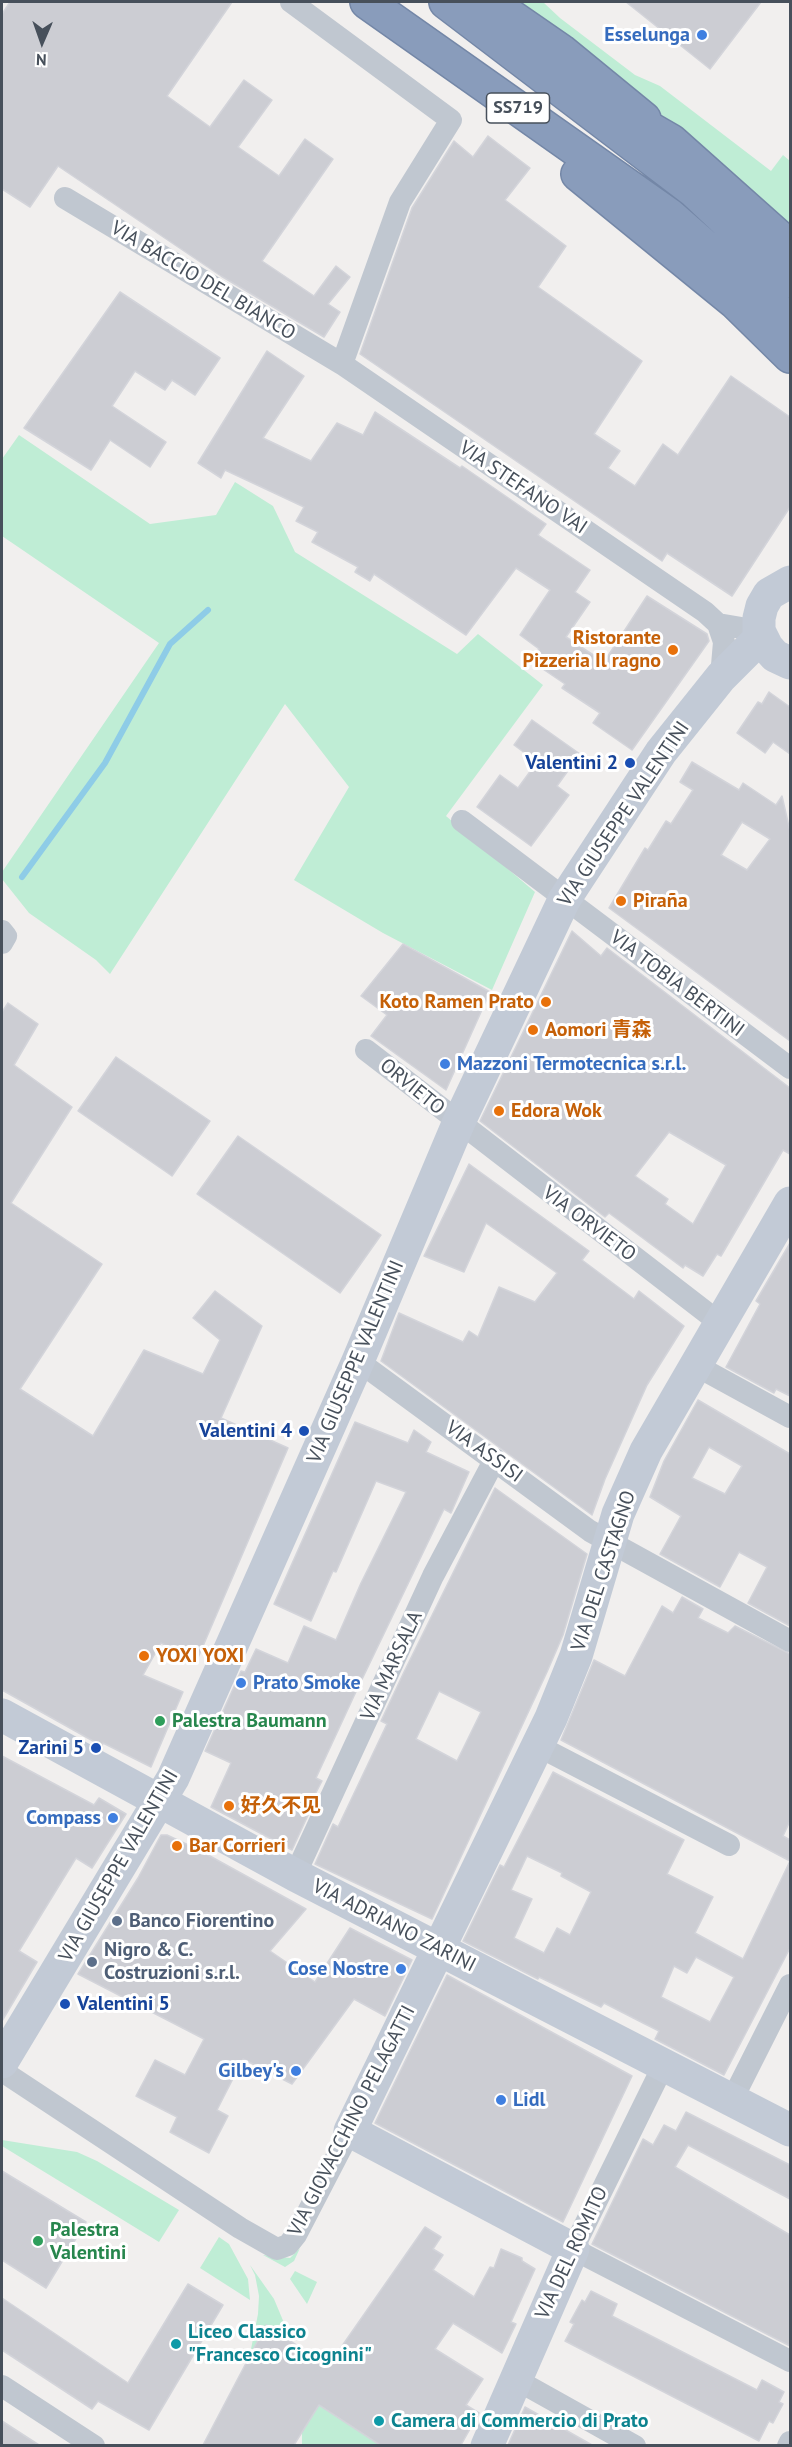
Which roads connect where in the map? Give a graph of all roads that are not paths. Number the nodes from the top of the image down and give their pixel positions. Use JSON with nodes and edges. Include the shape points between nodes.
{"nodes":[{"id":1,"x":291,"y":2,"type":"edge"},
{"id":2,"x":367,"y":2,"type":"edge"},
{"id":3,"x":446,"y":2,"type":"edge"},
{"id":4,"x":490,"y":2,"type":"edge"},
{"id":5,"x":422,"y":39,"type":"junction"},
{"id":6,"x":510,"y":49,"type":"junction"},
{"id":7,"x":670,"y":141,"type":"junction"},
{"id":8,"x":65,"y":198,"type":"dead end"},
{"id":9,"x":790,"y":247,"type":"edge"},
{"id":10,"x":790,"y":281,"type":"edge"},
{"id":11,"x":790,"y":321,"type":"edge"},
{"id":12,"x":790,"y":356,"type":"edge"},
{"id":13,"x":342,"y":364,"type":"junction"},
{"id":14,"x":790,"y":582,"type":"edge"},
{"id":15,"x":711,"y":618,"type":"junction"},
{"id":16,"x":769,"y":639,"type":"edge"},
{"id":17,"x":723,"y":674,"type":"junction"},
{"id":18,"x":462,"y":821,"type":"dead end"},
{"id":19,"x":564,"y":900,"type":"junction"},
{"id":20,"x":366,"y":1050,"type":"dead end"},
{"id":21,"x":790,"y":1068,"type":"edge"},
{"id":22,"x":459,"y":1124,"type":"junction"},
{"id":23,"x":790,"y":1203,"type":"edge"},
{"id":24,"x":720,"y":1323,"type":"junction"},
{"id":25,"x":358,"y":1361,"type":"junction"},
{"id":26,"x":695,"y":1365,"type":"junction"},
{"id":27,"x":790,"y":1417,"type":"edge"},
{"id":28,"x":495,"y":1459,"type":"junction"},
{"id":29,"x":609,"y":1542,"type":"junction"},
{"id":30,"x":790,"y":1641,"type":"edge"},
{"id":31,"x":2,"y":1715,"type":"edge"},
{"id":32,"x":538,"y":1746,"type":"junction"},
{"id":33,"x":161,"y":1802,"type":"junction"},
{"id":34,"x":729,"y":1845,"type":"dead end"},
{"id":35,"x":296,"y":1875,"type":"junction"},
{"id":36,"x":440,"y":1951,"type":"junction"},
{"id":37,"x":790,"y":1985,"type":"edge"},
{"id":38,"x":2,"y":2062,"type":"edge"},
{"id":39,"x":664,"y":2064,"type":"junction"},
{"id":40,"x":2,"y":2071,"type":"edge"},
{"id":41,"x":732,"y":2100,"type":"junction"},
{"id":42,"x":790,"y":2130,"type":"edge"},
{"id":43,"x":350,"y":2131,"type":"junction"},
{"id":44,"x":573,"y":2249,"type":"junction"},
{"id":45,"x":790,"y":2361,"type":"edge"},
{"id":46,"x":515,"y":2379,"type":"junction"},
{"id":47,"x":2,"y":2386,"type":"edge"},
{"id":48,"x":94,"y":2445,"type":"edge"},
{"id":49,"x":487,"y":2445,"type":"edge"},
{"id":50,"x":635,"y":2445,"type":"edge"}],
"edges":[{"from":1,"to":13,"type":"street","via":[[451,120],[400,202]]},
{"from":2,"to":5,"type":"highway","number":"SS719"},
{"from":3,"to":6,"type":"highway","number":"SS719"},
{"from":4,"to":7,"type":"highway","via":[[561,51]]},
{"from":5,"to":11,"type":"highway","number":"SS719","via":[[669,215]]},
{"from":5,"to":12,"type":"highway","via":[[610,201],[735,302]]},
{"from":6,"to":7,"type":"highway"},
{"from":6,"to":10,"type":"highway","number":"SS719","via":[[693,190]]},
{"from":7,"to":9,"type":"highway"},
{"from":8,"to":13,"type":"street","name":"VIA BACCIO DEL BIANCO"},
{"from":13,"to":15,"type":"street","name":"VIA STEFANO VAI"},
{"from":14,"to":16,"type":"street","name":"VIA GIUSEPPE VALENTINI","via":[[769,594]]},
{"from":15,"to":16,"type":"street","via":[[740,611]]},
{"from":15,"to":17,"type":"street","via":[[724,642]]},
{"from":16,"to":17,"type":"street","name":"VIA GIUSEPPE VALENTINI"},
{"from":17,"to":19,"type":"street","name":"VIA GIUSEPPE VALENTINI","via":[[661,752]]},
{"from":18,"to":19,"type":"street","name":"VIA TOBIA BERTINI"},
{"from":19,"to":21,"type":"street","name":"VIA TOBIA BERTINI"},
{"from":19,"to":22,"type":"street","name":"VIA GIUSEPPE VALENTINI"},
{"from":20,"to":22,"type":"street","name":"ORVIETO"},
{"from":22,"to":24,"type":"street","name":"VIA ORVIETO"},
{"from":22,"to":25,"type":"street","name":"VIA GIUSEPPE VALENTINI"},
{"from":23,"to":24,"type":"street","name":"VIA DEL CASTAGNO"},
{"from":24,"to":26,"type":"street","name":"VIA DEL CASTAGNO"},
{"from":25,"to":28,"type":"street","name":"VIA ASSISI"},
{"from":25,"to":33,"type":"street","name":"VIA GIUSEPPE VALENTINI"},
{"from":26,"to":27,"type":"street"},
{"from":26,"to":29,"type":"street","name":"VIA DEL CASTAGNO","via":[[646,1451]]},
{"from":28,"to":29,"type":"street","name":"VIA ASSISI"},
{"from":28,"to":35,"type":"street","name":"VIA MARSALA","via":[[433,1576]]},
{"from":29,"to":30,"type":"street","name":"VIA ASSISI"},
{"from":29,"to":32,"type":"street","name":"VIA DEL CASTAGNO","via":[[576,1656]]},
{"from":31,"to":33,"type":"street","name":"VIA ADRIANO ZARINI"},
{"from":32,"to":34,"type":"street"},
{"from":32,"to":36,"type":"street","name":"VIA DEL CASTAGNO"},
{"from":33,"to":35,"type":"street","name":"VIA ADRIANO ZARINI"},
{"from":33,"to":38,"type":"street","name":"VIA GIUSEPPE VALENTINI"},
{"from":35,"to":36,"type":"street","name":"VIA ADRIANO ZARINI"},
{"from":36,"to":39,"type":"street","name":"VIA ADRIANO ZARINI"},
{"from":36,"to":43,"type":"street","name":"VIA GIOVACCHINO PELAGATTI"},
{"from":37,"to":41,"type":"street"},
{"from":39,"to":41,"type":"street","name":"VIA ADRIANO ZARINI"},
{"from":39,"to":44,"type":"street","name":"VIA DEL ROMITO"},
{"from":40,"to":43,"type":"street","name":"VIA GIOVACCHINO PELAGATTI","via":[[277,2249],[288,2245],[296,2235]]},
{"from":41,"to":42,"type":"street","name":"VIA ADRIANO ZARINI"},
{"from":43,"to":44,"type":"street"},
{"from":44,"to":45,"type":"street"},
{"from":44,"to":46,"type":"street","name":"VIA DEL ROMITO"},
{"from":46,"to":49,"type":"street","name":"VIA DEL ROMITO"},
{"from":46,"to":50,"type":"street"},
{"from":47,"to":48,"type":"street"}]}
